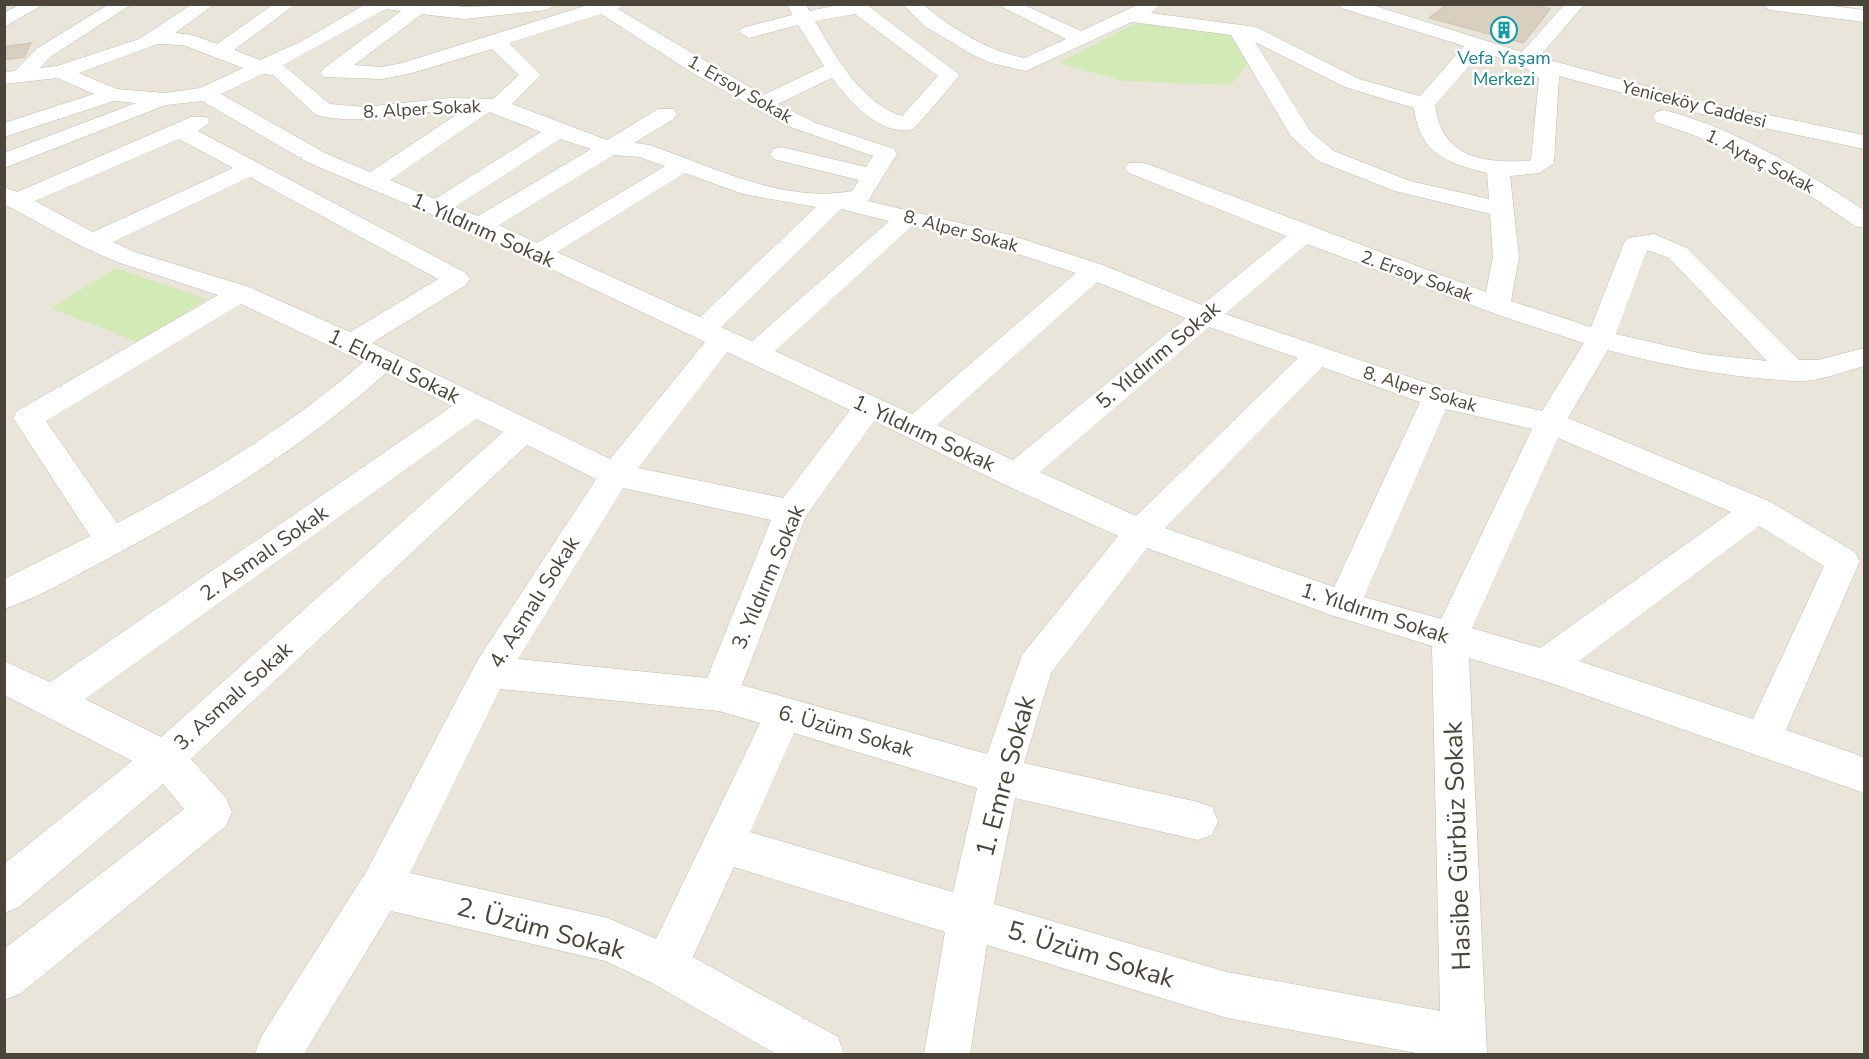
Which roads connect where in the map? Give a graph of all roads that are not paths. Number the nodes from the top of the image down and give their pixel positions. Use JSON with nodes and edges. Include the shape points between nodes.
{"nodes":[{"id":1,"x":35,"y":4,"type":"edge"},
{"id":2,"x":123,"y":4,"type":"edge"},
{"id":3,"x":206,"y":4,"type":"edge"},
{"id":4,"x":287,"y":4,"type":"edge"},
{"id":5,"x":381,"y":4,"type":"edge"},
{"id":6,"x":388,"y":4,"type":"edge"},
{"id":7,"x":547,"y":4,"type":"edge"},
{"id":8,"x":911,"y":4,"type":"edge"},
{"id":9,"x":1005,"y":4,"type":"edge"},
{"id":10,"x":1154,"y":4,"type":"edge"},
{"id":11,"x":1347,"y":4,"type":"edge"},
{"id":12,"x":1576,"y":4,"type":"edge"},
{"id":13,"x":1776,"y":5,"type":"edge"},
{"id":14,"x":606,"y":6,"type":"edge"},
{"id":15,"x":418,"y":8,"type":"junction"},
{"id":16,"x":489,"y":9,"type":"edge"},
{"id":17,"x":800,"y":11,"type":"edge"},
{"id":18,"x":1129,"y":16,"type":"junction"},
{"id":19,"x":1864,"y":16,"type":"edge"},
{"id":20,"x":4,"y":21,"type":"edge"},
{"id":21,"x":1783,"y":27,"type":"dead end"},
{"id":22,"x":1238,"y":30,"type":"junction"},
{"id":23,"x":749,"y":32,"type":"dead end"},
{"id":24,"x":156,"y":38,"type":"junction"},
{"id":25,"x":1082,"y":39,"type":"junction"},
{"id":26,"x":494,"y":40,"type":"junction"},
{"id":27,"x":1478,"y":44,"type":"junction"},
{"id":28,"x":368,"y":46,"type":"junction"},
{"id":29,"x":220,"y":51,"type":"junction"},
{"id":30,"x":460,"y":51,"type":"junction"},
{"id":31,"x":1527,"y":58,"type":"junction"},
{"id":32,"x":261,"y":68,"type":"junction"},
{"id":33,"x":836,"y":68,"type":"junction"},
{"id":34,"x":337,"y":70,"type":"junction"},
{"id":35,"x":60,"y":72,"type":"junction"},
{"id":36,"x":1549,"y":76,"type":"junction"},
{"id":37,"x":13,"y":77,"type":"edge"},
{"id":38,"x":299,"y":86,"type":"junction"},
{"id":39,"x":113,"y":95,"type":"junction"},
{"id":40,"x":165,"y":99,"type":"junction"},
{"id":41,"x":217,"y":102,"type":"junction"},
{"id":42,"x":762,"y":104,"type":"junction"},
{"id":43,"x":1424,"y":104,"type":"junction"},
{"id":44,"x":492,"y":105,"type":"junction"},
{"id":45,"x":666,"y":114,"type":"dead end"},
{"id":46,"x":4,"y":130,"type":"edge"},
{"id":47,"x":180,"y":130,"type":"junction"},
{"id":48,"x":558,"y":131,"type":"junction"},
{"id":49,"x":1864,"y":131,"type":"edge"},
{"id":50,"x":1864,"y":142,"type":"edge"},
{"id":51,"x":609,"y":148,"type":"junction"},
{"id":52,"x":781,"y":154,"type":"dead end"},
{"id":53,"x":317,"y":158,"type":"junction"},
{"id":54,"x":4,"y":161,"type":"edge"},
{"id":55,"x":681,"y":166,"type":"junction"},
{"id":56,"x":1137,"y":168,"type":"dead end"},
{"id":57,"x":1498,"y":170,"type":"junction"},
{"id":58,"x":261,"y":173,"type":"junction"},
{"id":59,"x":873,"y":176,"type":"junction"},
{"id":60,"x":372,"y":181,"type":"junction"},
{"id":61,"x":10,"y":197,"type":"edge"},
{"id":62,"x":836,"y":201,"type":"junction"},
{"id":63,"x":437,"y":208,"type":"junction"},
{"id":64,"x":1500,"y":209,"type":"junction"},
{"id":65,"x":908,"y":217,"type":"junction"},
{"id":66,"x":1864,"y":220,"type":"edge"},
{"id":67,"x":480,"y":226,"type":"junction"},
{"id":68,"x":1302,"y":235,"type":"junction"},
{"id":69,"x":92,"y":242,"type":"junction"},
{"id":70,"x":536,"y":254,"type":"junction"},
{"id":71,"x":1094,"y":271,"type":"junction"},
{"id":72,"x":240,"y":293,"type":"junction"},
{"id":73,"x":1497,"y":305,"type":"junction"},
{"id":74,"x":1205,"y":316,"type":"junction"},
{"id":75,"x":713,"y":334,"type":"junction"},
{"id":76,"x":1600,"y":339,"type":"junction"},
{"id":77,"x":351,"y":344,"type":"junction"},
{"id":78,"x":755,"y":354,"type":"junction"},
{"id":79,"x":1317,"y":356,"type":"junction"},
{"id":80,"x":1864,"y":357,"type":"edge"},
{"id":81,"x":384,"y":359,"type":"junction"},
{"id":82,"x":1794,"y":372,"type":"junction"},
{"id":83,"x":1437,"y":397,"type":"junction"},
{"id":84,"x":475,"y":405,"type":"junction"},
{"id":85,"x":868,"y":406,"type":"junction"},
{"id":86,"x":1550,"y":423,"type":"junction"},
{"id":87,"x":915,"y":428,"type":"junction"},
{"id":88,"x":524,"y":431,"type":"junction"},
{"id":89,"x":615,"y":475,"type":"junction"},
{"id":90,"x":1014,"y":476,"type":"junction"},
{"id":91,"x":1758,"y":510,"type":"junction"},
{"id":92,"x":791,"y":512,"type":"junction"},
{"id":93,"x":1140,"y":532,"type":"junction"},
{"id":94,"x":112,"y":542,"type":"junction"},
{"id":95,"x":4,"y":595,"type":"edge"},
{"id":96,"x":1343,"y":605,"type":"junction"},
{"id":97,"x":1450,"y":637,"type":"junction"},
{"id":98,"x":1545,"y":665,"type":"junction"},
{"id":99,"x":490,"y":672,"type":"junction"},
{"id":100,"x":4,"y":677,"type":"edge"},
{"id":101,"x":719,"y":695,"type":"junction"},
{"id":102,"x":53,"y":701,"type":"junction"},
{"id":103,"x":784,"y":713,"type":"junction"},
{"id":104,"x":1763,"y":739,"type":"junction"},
{"id":105,"x":165,"y":758,"type":"junction"},
{"id":106,"x":1864,"y":774,"type":"edge"},
{"id":107,"x":1000,"y":776,"type":"junction"},
{"id":108,"x":1198,"y":821,"type":"dead end"},
{"id":109,"x":723,"y":844,"type":"junction"},
{"id":110,"x":381,"y":887,"type":"junction"},
{"id":111,"x":4,"y":892,"type":"edge"},
{"id":112,"x":969,"y":918,"type":"junction"},
{"id":113,"x":666,"y":966,"type":"junction"},
{"id":114,"x":4,"y":978,"type":"edge"},
{"id":115,"x":1464,"y":1047,"type":"edge"},
{"id":116,"x":278,"y":1054,"type":"edge"},
{"id":117,"x":821,"y":1054,"type":"edge"},
{"id":118,"x":947,"y":1054,"type":"edge"}],
"edges":[{"from":1,"to":20,"type":"street"},
{"from":2,"to":37,"type":"street","via":[[43,53]]},
{"from":3,"to":24,"type":"street"},
{"from":4,"to":29,"type":"street"},
{"from":5,"to":32,"type":"street"},
{"from":6,"to":15,"type":"street"},
{"from":7,"to":16,"type":"street"},
{"from":8,"to":25,"type":"street","via":[[933,23],[980,51],[1026,65]]},
{"from":9,"to":25,"type":"street"},
{"from":10,"to":18,"type":"street"},
{"from":11,"to":27,"type":"street","name":"Yeniceköy Caddesi"},
{"from":12,"to":31,"type":"street"},
{"from":13,"to":19,"type":"street"},
{"from":13,"to":21,"type":"street"},
{"from":14,"to":26,"type":"street"},
{"from":14,"to":42,"type":"street","name":"1. Ersoy Sokak"},
{"from":15,"to":16,"type":"street"},
{"from":15,"to":28,"type":"street"},
{"from":16,"to":30,"type":"street"},
{"from":17,"to":23,"type":"street"},
{"from":17,"to":33,"type":"street"},
{"from":17,"to":33,"type":"street","via":[[859,8],[950,75],[906,124],[879,115]]},
{"from":18,"to":22,"type":"street"},
{"from":18,"to":25,"type":"street"},
{"from":22,"to":43,"type":"street","via":[[1249,31],[1352,83]]},
{"from":22,"to":64,"type":"street","via":[[1301,135],[1326,156],[1403,186]]},
{"from":24,"to":29,"type":"street","name":"8. Alper Sokak","via":[[186,39]]},
{"from":24,"to":35,"type":"street"},
{"from":26,"to":30,"type":"street"},
{"from":26,"to":44,"type":"street","via":[[531,75]]},
{"from":27,"to":31,"type":"street","name":"Yeniceköy Caddesi"},
{"from":27,"to":43,"type":"street"},
{"from":28,"to":30,"type":"street"},
{"from":28,"to":34,"type":"street"},
{"from":29,"to":32,"type":"street","name":"8. Alper Sokak"},
{"from":30,"to":34,"type":"street","via":[[405,69]]},
{"from":31,"to":36,"type":"street"},
{"from":31,"to":49,"type":"street","name":"Yeniceköy Caddesi","via":[[1556,61],[1754,110]]},
{"from":31,"to":50,"type":"street","name":"Yeniceköy Caddesi","via":[[1665,99]]},
{"from":32,"to":38,"type":"street","name":"8. Alper Sokak","via":[[279,70]]},
{"from":32,"to":41,"type":"street"},
{"from":33,"to":42,"type":"street"},
{"from":34,"to":38,"type":"street"},
{"from":35,"to":37,"type":"street"},
{"from":35,"to":39,"type":"street"},
{"from":36,"to":57,"type":"street","via":[[1542,163],[1532,168]]},
{"from":36,"to":66,"type":"street","name":"1. Aytaç Sokak","via":[[1704,131],[1789,171]]},
{"from":38,"to":44,"type":"street","name":"8. Alper Sokak","via":[[324,110],[365,113],[430,105]]},
{"from":39,"to":40,"type":"street"},
{"from":39,"to":46,"type":"street"},
{"from":40,"to":41,"type":"street"},
{"from":40,"to":54,"type":"street"},
{"from":41,"to":47,"type":"street"},
{"from":41,"to":53,"type":"street","name":"1. Yıldırım Sokak"},
{"from":42,"to":59,"type":"street","name":"1. Ersoy Sokak","via":[[806,127],[872,146],[886,154]]},
{"from":43,"to":57,"type":"street","via":[[1428,131],[1440,147],[1466,161]]},
{"from":44,"to":48,"type":"street","name":"8. Alper Sokak"},
{"from":44,"to":60,"type":"street"},
{"from":45,"to":51,"type":"street"},
{"from":47,"to":58,"type":"street"},
{"from":47,"to":61,"type":"street"},
{"from":48,"to":51,"type":"street","name":"8. Alper Sokak"},
{"from":48,"to":63,"type":"street"},
{"from":51,"to":55,"type":"street","name":"8. Alper Sokak","via":[[642,150]]},
{"from":51,"to":67,"type":"street"},
{"from":52,"to":59,"type":"street"},
{"from":53,"to":58,"type":"street"},
{"from":53,"to":60,"type":"street","name":"1. Yıldırım Sokak"},
{"from":55,"to":62,"type":"street","name":"8. Alper Sokak","via":[[750,189]]},
{"from":55,"to":70,"type":"street"},
{"from":56,"to":68,"type":"street","name":"2. Ersoy Sokak"},
{"from":57,"to":64,"type":"street"},
{"from":58,"to":69,"type":"street"},
{"from":58,"to":77,"type":"street","via":[[457,279]]},
{"from":59,"to":62,"type":"street","via":[[861,196]]},
{"from":60,"to":63,"type":"street","name":"1. Yıldırım Sokak"},
{"from":61,"to":69,"type":"street","name":"1. Elmalı Sokak"},
{"from":62,"to":65,"type":"street","name":"8. Alper Sokak"},
{"from":62,"to":75,"type":"street","name":"4. Asmalı Sokak"},
{"from":63,"to":67,"type":"street","name":"1. Yıldırım Sokak"},
{"from":64,"to":73,"type":"street","via":[[1506,257]]},
{"from":65,"to":71,"type":"street","name":"8. Alper Sokak","via":[[1001,240]]},
{"from":65,"to":78,"type":"street"},
{"from":67,"to":70,"type":"street","name":"1. Yıldırım Sokak"},
{"from":68,"to":73,"type":"street","name":"2. Ersoy Sokak"},
{"from":68,"to":74,"type":"street","name":"5. Yıldırım Sokak"},
{"from":69,"to":72,"type":"street","name":"1. Elmalı Sokak","via":[[126,257]]},
{"from":70,"to":75,"type":"street","name":"1. Yıldırım Sokak"},
{"from":71,"to":74,"type":"street","name":"8. Alper Sokak"},
{"from":71,"to":87,"type":"street"},
{"from":72,"to":77,"type":"street","name":"1. Elmalı Sokak"},
{"from":72,"to":94,"type":"street","via":[[28,418]]},
{"from":73,"to":76,"type":"street","name":"2. Ersoy Sokak"},
{"from":74,"to":79,"type":"street","name":"8. Alper Sokak"},
{"from":74,"to":90,"type":"street","name":"5. Yıldırım Sokak"},
{"from":75,"to":78,"type":"street","name":"1. Yıldırım Sokak"},
{"from":75,"to":89,"type":"street","name":"4. Asmalı Sokak"},
{"from":76,"to":82,"type":"street","name":"2. Ersoy Sokak","via":[[1704,364]]},
{"from":76,"to":82,"type":"street","via":[[1637,243],[1654,242],[1678,253]]},
{"from":76,"to":86,"type":"street"},
{"from":77,"to":81,"type":"street","name":"1. Elmalı Sokak"},
{"from":78,"to":85,"type":"street","name":"1. Yıldırım Sokak"},
{"from":79,"to":83,"type":"street","name":"8. Alper Sokak"},
{"from":79,"to":93,"type":"street","name":"1. Emre Sokak"},
{"from":80,"to":82,"type":"street","name":"2. Ersoy Sokak","via":[[1845,366]]},
{"from":81,"to":84,"type":"street","name":"1. Elmalı Sokak"},
{"from":81,"to":94,"type":"street","via":[[323,412],[264,454]]},
{"from":83,"to":86,"type":"street","name":"8. Alper Sokak"},
{"from":83,"to":96,"type":"street"},
{"from":84,"to":88,"type":"street","name":"1. Elmalı Sokak"},
{"from":84,"to":102,"type":"street","name":"2. Asmalı Sokak"},
{"from":85,"to":87,"type":"street","name":"1. Yıldırım Sokak"},
{"from":85,"to":92,"type":"street","name":"3. Yıldırım Sokak"},
{"from":86,"to":91,"type":"street","name":"8. Alper Sokak"},
{"from":86,"to":97,"type":"street"},
{"from":87,"to":90,"type":"street","name":"1. Yıldırım Sokak"},
{"from":88,"to":89,"type":"street","name":"1. Elmalı Sokak"},
{"from":88,"to":105,"type":"street","name":"3. Asmalı Sokak"},
{"from":89,"to":92,"type":"street","name":"1. Elmalı Sokak"},
{"from":89,"to":99,"type":"street","name":"4. Asmalı Sokak"},
{"from":90,"to":93,"type":"street","name":"1. Yıldırım Sokak"},
{"from":91,"to":98,"type":"street"},
{"from":91,"to":104,"type":"street","name":"8. Alper Sokak","via":[[1843,561]]},
{"from":92,"to":101,"type":"street","name":"3. Yıldırım Sokak"},
{"from":93,"to":96,"type":"street","name":"1. Yıldırım Sokak"},
{"from":93,"to":107,"type":"street","name":"1. Emre Sokak","via":[[1035,666]]},
{"from":94,"to":95,"type":"street"},
{"from":96,"to":97,"type":"street","name":"1. Yıldırım Sokak"},
{"from":97,"to":98,"type":"street","name":"1. Yıldırım Sokak"},
{"from":97,"to":115,"type":"street","name":"Hasibe Gürbüz Sokak"},
{"from":98,"to":104,"type":"street","name":"1. Yıldırım Sokak"},
{"from":99,"to":101,"type":"street","name":"6. Üzüm Sokak"},
{"from":99,"to":110,"type":"street","name":"4. Asmalı Sokak"},
{"from":100,"to":102,"type":"street"},
{"from":101,"to":103,"type":"street","name":"6. Üzüm Sokak"},
{"from":102,"to":105,"type":"street"},
{"from":103,"to":107,"type":"street","name":"6. Üzüm Sokak"},
{"from":103,"to":109,"type":"street"},
{"from":104,"to":106,"type":"street","name":"1. Yıldırım Sokak"},
{"from":105,"to":111,"type":"street"},
{"from":105,"to":114,"type":"street","name":"3. Asmalı Sokak","via":[[212,812]]},
{"from":107,"to":108,"type":"street","name":"6. Üzüm Sokak"},
{"from":107,"to":112,"type":"street","name":"1. Emre Sokak"},
{"from":109,"to":112,"type":"street","name":"5. Üzüm Sokak"},
{"from":109,"to":113,"type":"street"},
{"from":110,"to":113,"type":"street","name":"2. Üzüm Sokak","via":[[608,940]]},
{"from":110,"to":116,"type":"street","name":"4. Asmalı Sokak"},
{"from":112,"to":115,"type":"street","name":"5. Üzüm Sokak","via":[[1227,995]]},
{"from":112,"to":118,"type":"street","name":"1. Emre Sokak"},
{"from":113,"to":117,"type":"street","name":"2. Üzüm Sokak"}]}
